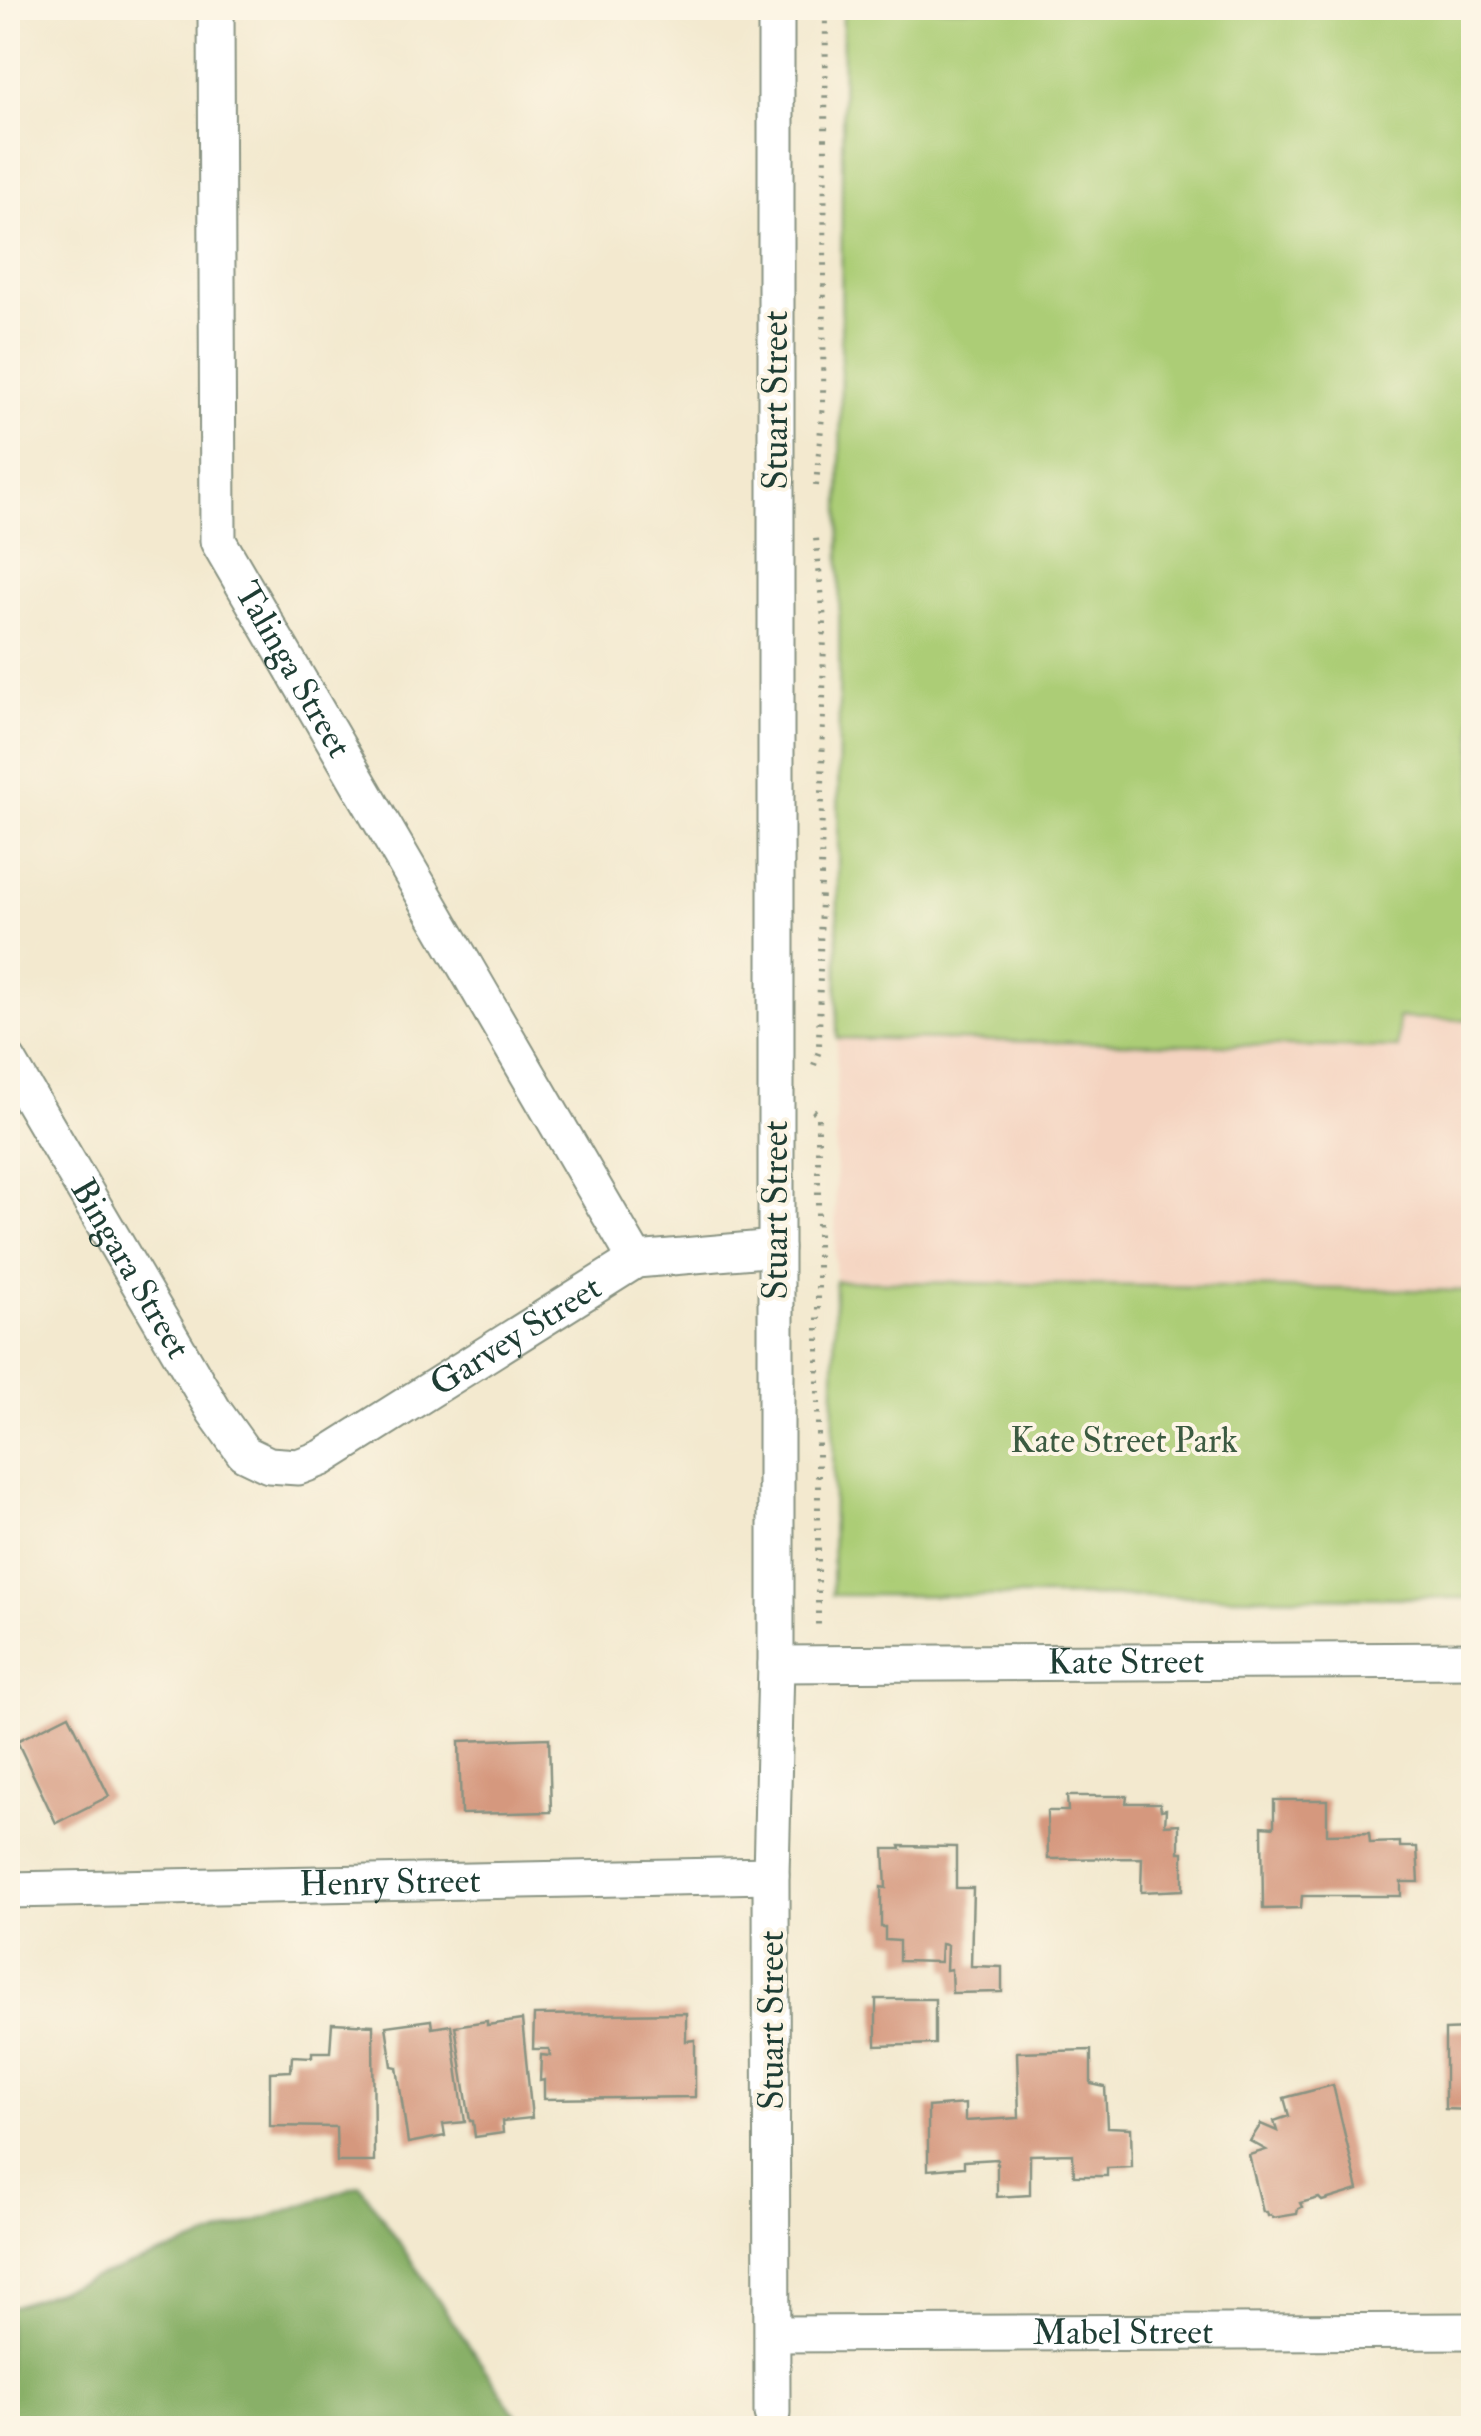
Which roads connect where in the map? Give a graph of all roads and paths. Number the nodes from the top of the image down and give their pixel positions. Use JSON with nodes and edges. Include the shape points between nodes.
{"nodes":[{"id":1,"x":216,"y":8,"type":"edge"},
{"id":2,"x":776,"y":8,"type":"edge"},
{"id":3,"x":826,"y":8,"type":"edge"},
{"id":4,"x":816,"y":494,"type":"dead end"},
{"id":5,"x":816,"y":530,"type":"dead end"},
{"id":6,"x":8,"y":1060,"type":"edge"},
{"id":7,"x":811,"y":1074,"type":"dead end"},
{"id":8,"x":810,"y":1108,"type":"dead end"},
{"id":9,"x":776,"y":1248,"type":"junction"},
{"id":10,"x":636,"y":1260,"type":"junction"},
{"id":11,"x":269,"y":1465,"type":"joint"},
{"id":12,"x":818,"y":1626,"type":"dead end"},
{"id":13,"x":1474,"y":1660,"type":"edge"},
{"id":14,"x":776,"y":1664,"type":"junction"},
{"id":15,"x":771,"y":1874,"type":"junction"},
{"id":16,"x":8,"y":1890,"type":"edge"},
{"id":17,"x":1474,"y":2331,"type":"edge"},
{"id":18,"x":773,"y":2334,"type":"junction"},
{"id":19,"x":772,"y":2413,"type":"dead end"}],
"edges":[{"from":1,"to":10,"type":"street","name":"Talinga Street","via":[[218,541]]},
{"from":2,"to":9,"type":"street","name":"Stuart Street"},
{"from":3,"to":4,"type":"path","via":[[824,404]]},
{"from":5,"to":7,"type":"path","via":[[824,620],[819,1051]]},
{"from":6,"to":11,"type":"street","name":"Bingara Street","via":[[214,1410],[244,1453]]},
{"from":8,"to":12,"type":"path","via":[[818,1114]]},
{"from":9,"to":10,"type":"street","name":"Garvey Street"},
{"from":9,"to":14,"type":"street","name":"Stuart Street"},
{"from":10,"to":11,"type":"street","name":"Garvey Street","via":[[322,1458]]},
{"from":13,"to":14,"type":"street","name":"Kate Street"},
{"from":14,"to":15,"type":"street","name":"Stuart Street"},
{"from":15,"to":16,"type":"street","name":"Henry Street"},
{"from":15,"to":18,"type":"street","name":"Stuart Street"},
{"from":17,"to":18,"type":"street","name":"Mabel Street"},
{"from":18,"to":19,"type":"street","name":"Stuart Street"}]}
